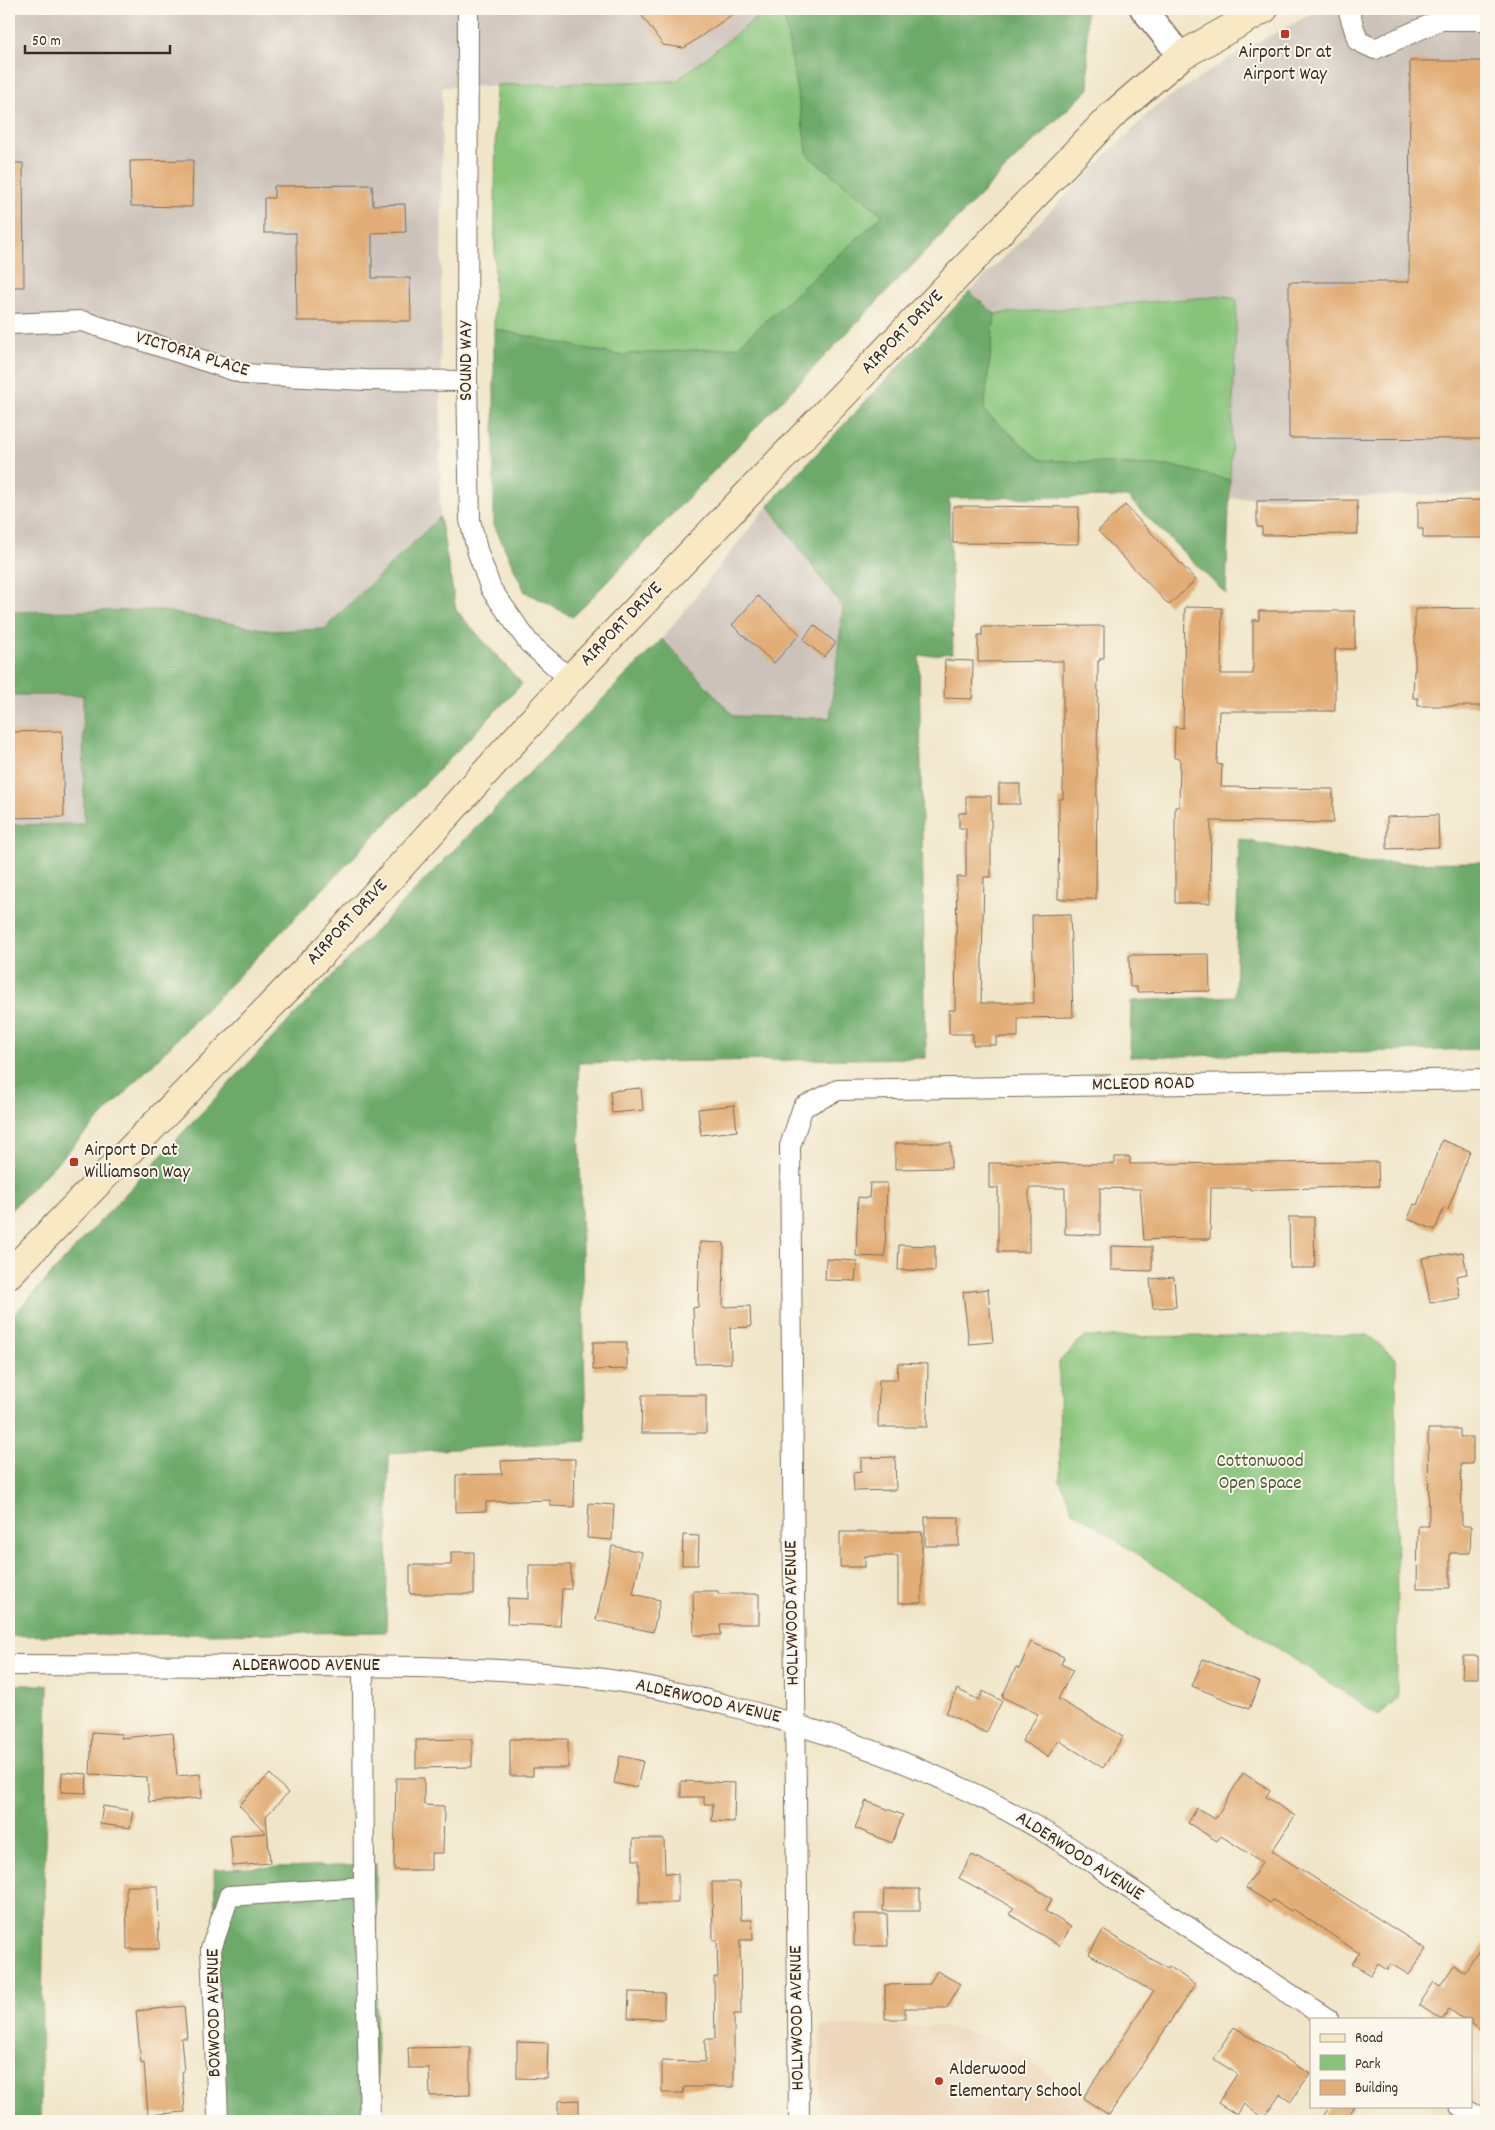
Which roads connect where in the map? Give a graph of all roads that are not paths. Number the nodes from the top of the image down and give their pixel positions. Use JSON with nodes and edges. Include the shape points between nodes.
{"nodes":[{"id":1,"x":468,"y":9,"type":"edge"},
{"id":2,"x":1143,"y":9,"type":"edge"},
{"id":3,"x":1264,"y":9,"type":"edge"},
{"id":4,"x":1348,"y":9,"type":"edge"},
{"id":5,"x":1486,"y":20,"type":"edge"},
{"id":6,"x":1181,"y":56,"type":"junction"},
{"id":7,"x":9,"y":324,"type":"edge"},
{"id":8,"x":467,"y":381,"type":"junction"},
{"id":9,"x":570,"y":679,"type":"junction"},
{"id":10,"x":1486,"y":1079,"type":"edge"},
{"id":11,"x":803,"y":1107,"type":"joint"},
{"id":12,"x":9,"y":1274,"type":"edge"},
{"id":13,"x":9,"y":1665,"type":"edge"},
{"id":14,"x":363,"y":1666,"type":"junction"},
{"id":15,"x":795,"y":1723,"type":"junction"},
{"id":16,"x":364,"y":1887,"type":"junction"},
{"id":17,"x":1326,"y":2018,"type":"edge"},
{"id":18,"x":1463,"y":2108,"type":"edge"},
{"id":19,"x":218,"y":2118,"type":"dead end"},
{"id":20,"x":370,"y":2121,"type":"edge"},
{"id":21,"x":798,"y":2121,"type":"edge"},
{"id":22,"x":1485,"y":2121,"type":"edge"}],
"edges":[{"from":1,"to":8,"type":"street","name":"SOUND WAY"},
{"from":2,"to":6,"type":"street"},
{"from":3,"to":6,"type":"main road","name":"AIRPORT DRIVE"},
{"from":4,"to":5,"type":"street","via":[[1358,41],[1375,49],[1441,20]]},
{"from":6,"to":9,"type":"main road","name":"AIRPORT DRIVE","via":[[1110,117]]},
{"from":7,"to":8,"type":"street","name":"VICTORIA PLACE","via":[[82,321],[244,374]]},
{"from":8,"to":9,"type":"street","name":"SOUND WAY","via":[[470,520],[490,589],[529,643]]},
{"from":9,"to":12,"type":"main road","name":"AIRPORT DRIVE","via":[[324,951]]},
{"from":10,"to":11,"type":"street","name":"MCLEOD ROAD","via":[[838,1090]]},
{"from":11,"to":15,"type":"street","name":"HOLLYWOOD AVENUE","via":[[790,1146]]},
{"from":13,"to":14,"type":"street","name":"ALDERWOOD AVENUE"},
{"from":14,"to":15,"type":"street","name":"ALDERWOOD AVENUE","via":[[496,1669],[581,1676],[706,1699]]},
{"from":14,"to":16,"type":"street"},
{"from":15,"to":17,"type":"street","name":"ALDERWOOD AVENUE","via":[[940,1778],[1018,1817]]},
{"from":15,"to":21,"type":"street","name":"HOLLYWOOD AVENUE"},
{"from":16,"to":19,"type":"street","name":"BOXWOOD AVENUE","via":[[229,1896],[210,1949]]},
{"from":16,"to":20,"type":"street"},
{"from":18,"to":22,"type":"street"}]}
